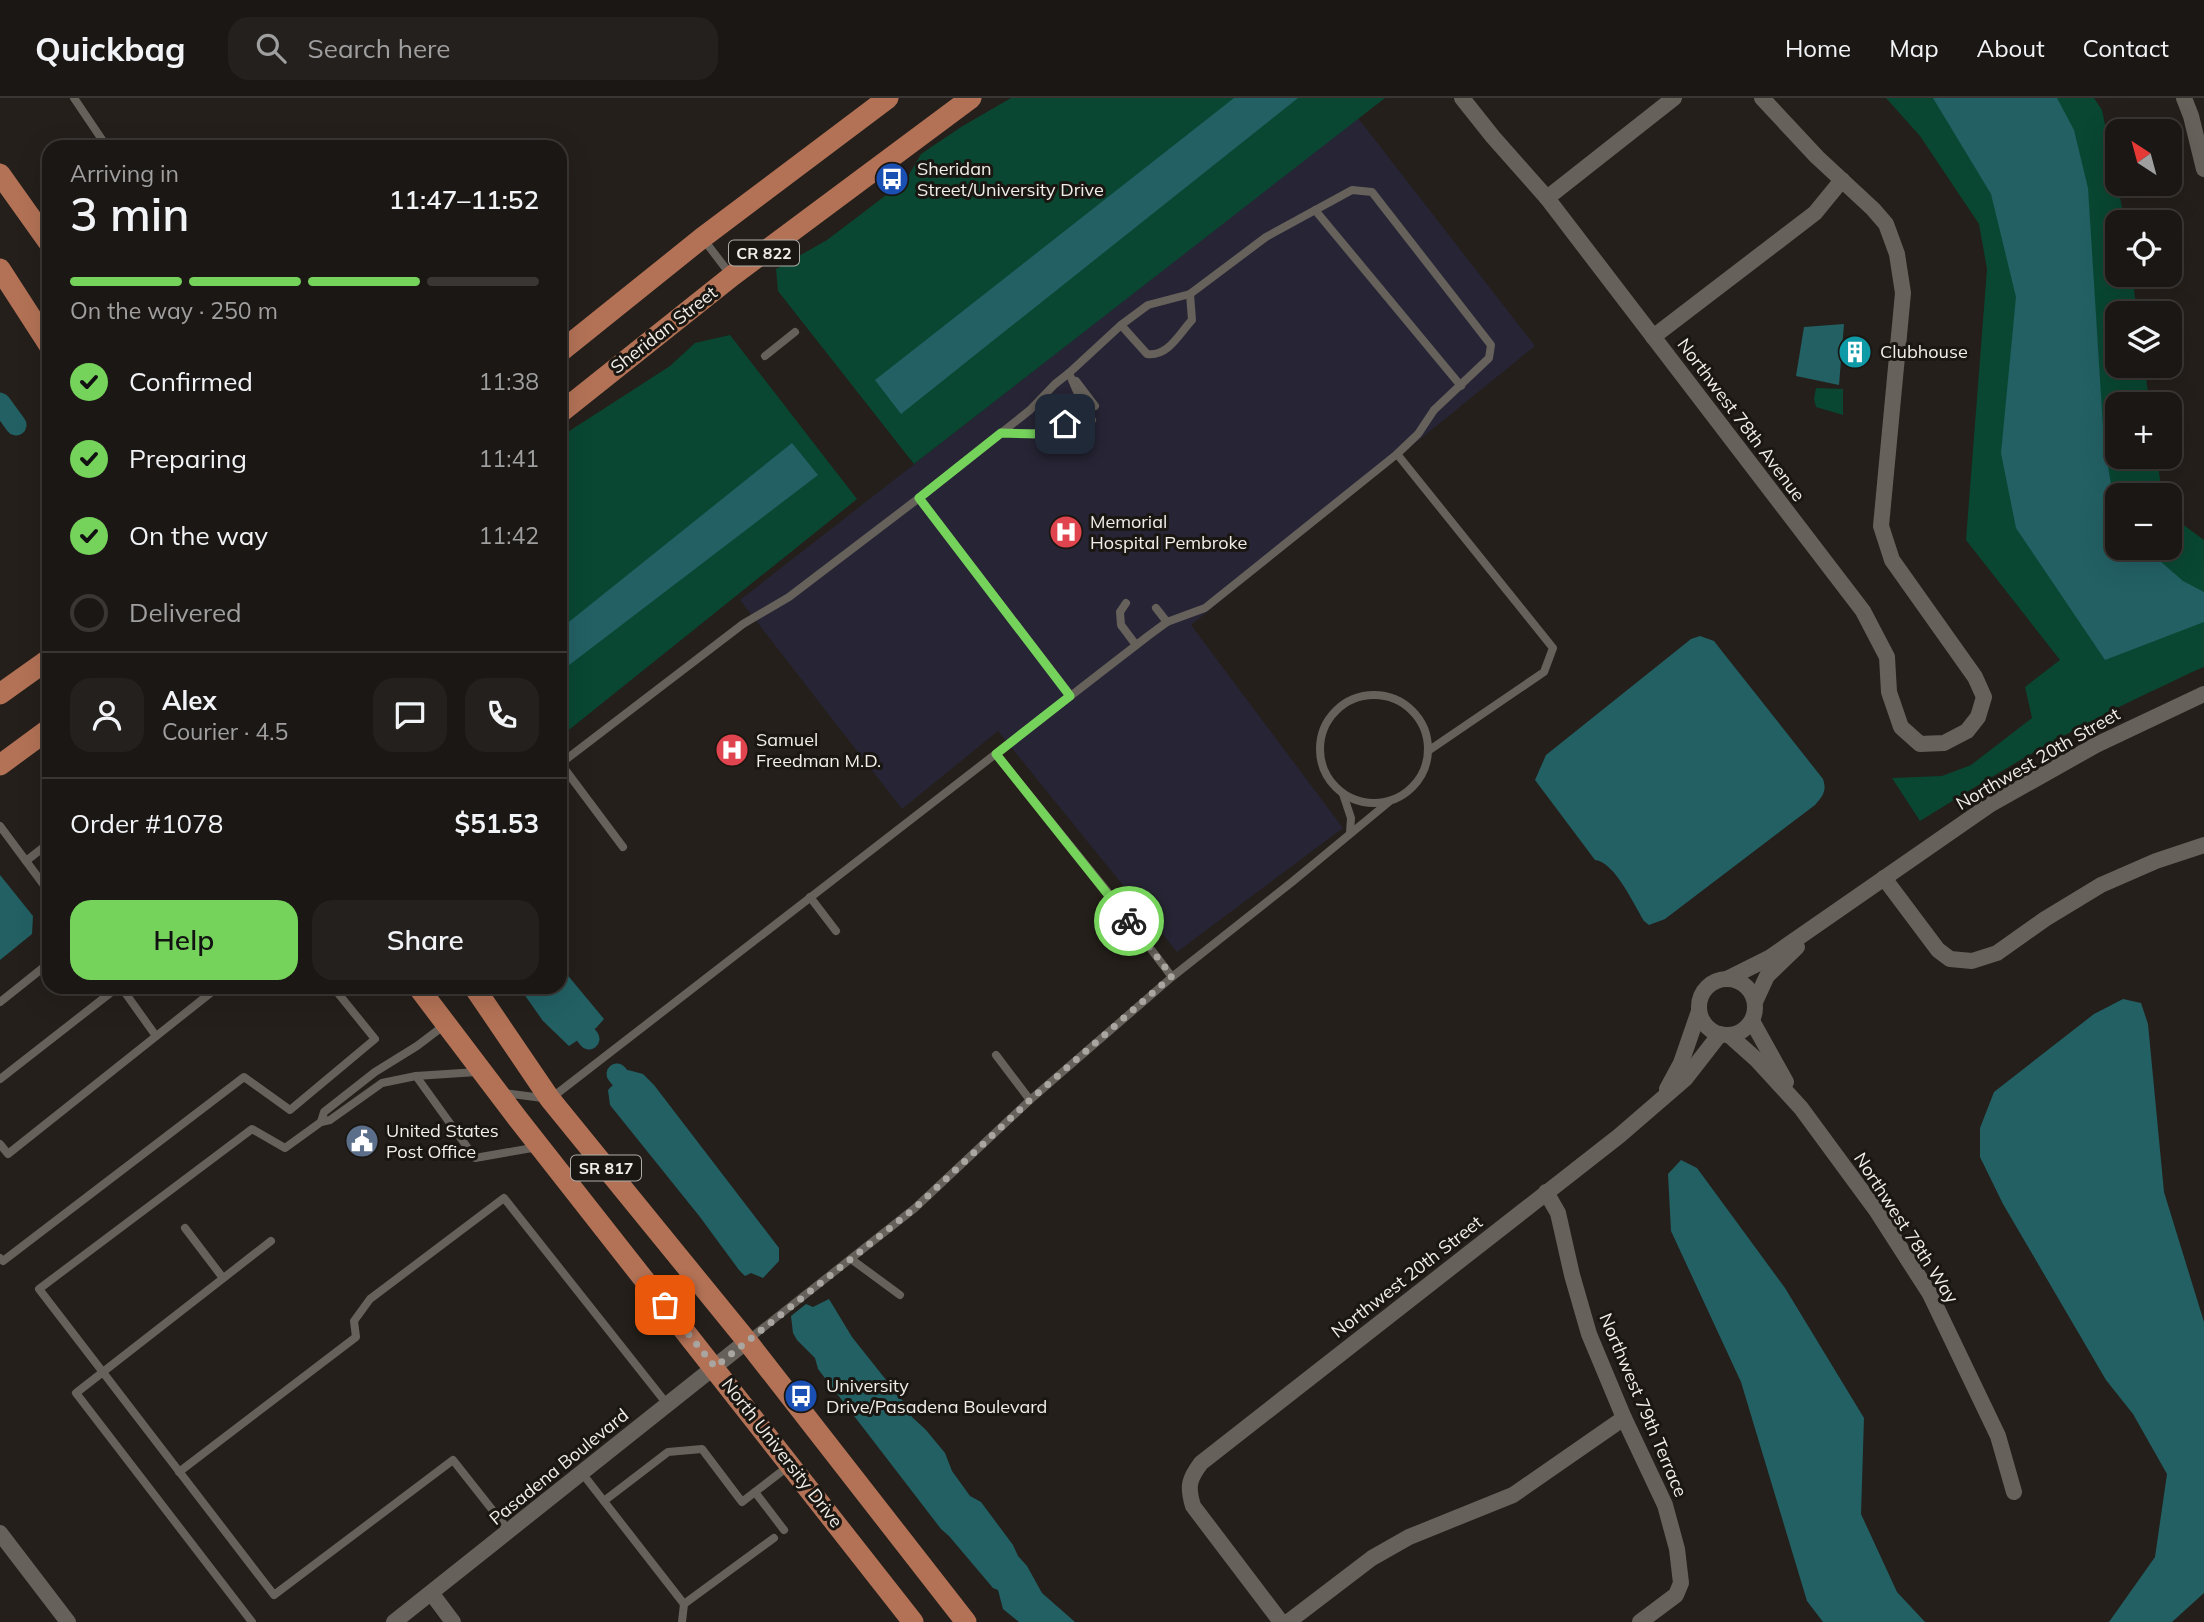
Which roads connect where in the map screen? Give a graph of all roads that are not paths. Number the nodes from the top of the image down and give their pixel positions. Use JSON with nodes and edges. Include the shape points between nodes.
{"nodes":[{"id":1,"x":74,"y":98,"type":"edge"},
{"id":2,"x":888,"y":98,"type":"edge"},
{"id":3,"x":971,"y":98,"type":"edge"},
{"id":4,"x":1462,"y":98,"type":"edge"},
{"id":5,"x":1674,"y":98,"type":"edge"},
{"id":6,"x":1762,"y":98,"type":"edge"},
{"id":7,"x":2184,"y":98,"type":"edge"},
{"id":8,"x":102,"y":140,"type":"edge"},
{"id":9,"x":2204,"y":169,"type":"edge"},
{"id":10,"x":0,"y":174,"type":"edge"},
{"id":11,"x":1842,"y":180,"type":"junction"},
{"id":12,"x":1547,"y":198,"type":"junction"},
{"id":13,"x":1315,"y":210,"type":"junction"},
{"id":14,"x":42,"y":233,"type":"edge"},
{"id":15,"x":702,"y":238,"type":"junction"},
{"id":16,"x":0,"y":269,"type":"edge"},
{"id":17,"x":732,"y":276,"type":"junction"},
{"id":18,"x":1190,"y":294,"type":"junction"},
{"id":19,"x":1121,"y":325,"type":"junction"},
{"id":20,"x":795,"y":332,"type":"dead end"},
{"id":21,"x":42,"y":334,"type":"edge"},
{"id":22,"x":1653,"y":337,"type":"junction"},
{"id":23,"x":567,"y":346,"type":"edge"},
{"id":24,"x":765,"y":356,"type":"dead end"},
{"id":25,"x":1069,"y":373,"type":"junction"},
{"id":26,"x":1461,"y":386,"type":"junction"},
{"id":27,"x":1096,"y":406,"type":"dead end"},
{"id":28,"x":567,"y":407,"type":"edge"},
{"id":29,"x":1092,"y":420,"type":"dead end"},
{"id":30,"x":1052,"y":431,"type":"junction"},
{"id":31,"x":1001,"y":433,"type":"junction"},
{"id":32,"x":1397,"y":454,"type":"junction"},
{"id":33,"x":919,"y":498,"type":"junction"},
{"id":34,"x":1126,"y":603,"type":"dead end"},
{"id":35,"x":1156,"y":608,"type":"dead end"},
{"id":36,"x":1167,"y":622,"type":"junction"},
{"id":37,"x":1136,"y":645,"type":"junction"},
{"id":38,"x":42,"y":664,"type":"edge"},
{"id":39,"x":0,"y":694,"type":"edge"},
{"id":40,"x":2204,"y":694,"type":"edge"},
{"id":41,"x":1070,"y":696,"type":"junction"},
{"id":42,"x":42,"y":734,"type":"edge"},
{"id":43,"x":1428,"y":751,"type":"junction"},
{"id":44,"x":996,"y":754,"type":"junction"},
{"id":45,"x":567,"y":759,"type":"edge"},
{"id":46,"x":0,"y":765,"type":"edge"},
{"id":47,"x":567,"y":773,"type":"edge"},
{"id":48,"x":1343,"y":794,"type":"junction"},
{"id":49,"x":1390,"y":800,"type":"junction"},
{"id":50,"x":0,"y":826,"type":"edge"},
{"id":51,"x":1350,"y":833,"type":"junction"},
{"id":52,"x":2204,"y":845,"type":"edge"},
{"id":53,"x":623,"y":847,"type":"dead end"},
{"id":54,"x":42,"y":848,"type":"edge"},
{"id":55,"x":26,"y":861,"type":"junction"},
{"id":56,"x":1884,"y":878,"type":"junction"},
{"id":57,"x":42,"y":883,"type":"edge"},
{"id":58,"x":810,"y":897,"type":"junction"},
{"id":59,"x":1828,"y":915,"type":"junction"},
{"id":60,"x":836,"y":931,"type":"dead end"},
{"id":61,"x":42,"y":969,"type":"edge"},
{"id":62,"x":1172,"y":976,"type":"junction"},
{"id":63,"x":1727,"y":979,"type":"junction"},
{"id":64,"x":110,"y":994,"type":"edge"},
{"id":65,"x":124,"y":994,"type":"edge"},
{"id":66,"x":209,"y":994,"type":"edge"},
{"id":67,"x":339,"y":994,"type":"edge"},
{"id":68,"x":423,"y":994,"type":"edge"},
{"id":69,"x":479,"y":994,"type":"edge"},
{"id":70,"x":1755,"y":1002,"type":"junction"},
{"id":71,"x":0,"y":1003,"type":"edge"},
{"id":72,"x":1699,"y":1011,"type":"junction"},
{"id":73,"x":1752,"y":1021,"type":"junction"},
{"id":74,"x":446,"y":1024,"type":"junction"},
{"id":75,"x":1725,"y":1035,"type":"junction"},
{"id":76,"x":156,"y":1036,"type":"junction"},
{"id":77,"x":996,"y":1055,"type":"dead end"},
{"id":78,"x":482,"y":1072,"type":"junction"},
{"id":79,"x":415,"y":1076,"type":"junction"},
{"id":80,"x":0,"y":1079,"type":"edge"},
{"id":81,"x":498,"y":1092,"type":"junction"},
{"id":82,"x":1663,"y":1097,"type":"junction"},
{"id":83,"x":550,"y":1099,"type":"junction"},
{"id":84,"x":1030,"y":1100,"type":"junction"},
{"id":85,"x":1801,"y":1108,"type":"junction"},
{"id":86,"x":321,"y":1122,"type":"junction"},
{"id":87,"x":0,"y":1144,"type":"edge"},
{"id":88,"x":540,"y":1147,"type":"junction"},
{"id":89,"x":1546,"y":1192,"type":"junction"},
{"id":90,"x":185,"y":1228,"type":"dead end"},
{"id":91,"x":271,"y":1241,"type":"dead end"},
{"id":92,"x":0,"y":1258,"type":"edge"},
{"id":93,"x":850,"y":1259,"type":"junction"},
{"id":94,"x":223,"y":1278,"type":"junction"},
{"id":95,"x":901,"y":1295,"type":"dead end"},
{"id":96,"x":747,"y":1341,"type":"junction"},
{"id":97,"x":715,"y":1367,"type":"junction"},
{"id":98,"x":103,"y":1372,"type":"junction"},
{"id":99,"x":667,"y":1404,"type":"junction"},
{"id":100,"x":1624,"y":1418,"type":"junction"},
{"id":101,"x":791,"y":1465,"type":"junction"},
{"id":102,"x":179,"y":1472,"type":"junction"},
{"id":103,"x":582,"y":1473,"type":"junction"},
{"id":104,"x":755,"y":1492,"type":"junction"},
{"id":105,"x":2014,"y":1492,"type":"dead end"},
{"id":106,"x":604,"y":1501,"type":"junction"},
{"id":107,"x":509,"y":1531,"type":"junction"},
{"id":108,"x":784,"y":1531,"type":"dead end"},
{"id":109,"x":0,"y":1533,"type":"edge"},
{"id":110,"x":774,"y":1538,"type":"dead end"},
{"id":111,"x":432,"y":1594,"type":"junction"},
{"id":112,"x":684,"y":1604,"type":"junction"},
{"id":113,"x":68,"y":1622,"type":"edge"},
{"id":114,"x":251,"y":1622,"type":"edge"},
{"id":115,"x":394,"y":1622,"type":"edge"},
{"id":116,"x":453,"y":1622,"type":"edge"},
{"id":117,"x":682,"y":1622,"type":"edge"},
{"id":118,"x":912,"y":1622,"type":"edge"},
{"id":119,"x":966,"y":1622,"type":"edge"},
{"id":120,"x":1281,"y":1622,"type":"edge"},
{"id":121,"x":1288,"y":1622,"type":"edge"},
{"id":122,"x":1640,"y":1622,"type":"edge"}],
"edges":[{"from":1,"to":8,"type":"lane"},
{"from":2,"to":15,"type":"main road","number":"CR 822"},
{"from":3,"to":17,"type":"main road","name":"Sheridan Street","number":"CR 822"},
{"from":4,"to":12,"type":"street","name":"Northwest 78th Avenue"},
{"from":5,"to":12,"type":"street"},
{"from":6,"to":11,"type":"street"},
{"from":7,"to":9,"type":"street"},
{"from":10,"to":14,"type":"main road"},
{"from":11,"to":22,"type":"street","via":[[1815,213]]},
{"from":11,"to":22,"type":"street","name":"Northwest 78th Avenue","via":[[1886,224],[1898,254],[1903,293],[1881,526],[1892,560],[1975,677],[1984,697],[1978,717],[1967,731],[1944,743],[1920,744],[1901,727],[1889,692],[1886,657],[1863,611]]},
{"from":12,"to":22,"type":"street","name":"Northwest 78th Avenue"},
{"from":13,"to":18,"type":"lane","via":[[1266,237]]},
{"from":13,"to":26,"type":"lane"},
{"from":13,"to":26,"type":"lane","via":[[1352,190],[1372,192],[1491,345],[1489,358]]},
{"from":15,"to":17,"type":"lane"},
{"from":15,"to":23,"type":"main road","number":"CR 822"},
{"from":16,"to":21,"type":"main road"},
{"from":17,"to":28,"type":"main road","name":"Sheridan Street","number":"CR 822"},
{"from":18,"to":19,"type":"lane","via":[[1148,305]]},
{"from":18,"to":19,"type":"lane","via":[[1192,320],[1157,355],[1147,354]]},
{"from":19,"to":25,"type":"lane"},
{"from":20,"to":24,"type":"lane"},
{"from":25,"to":27,"type":"lane"},
{"from":25,"to":30,"type":"lane","via":[[1078,394],[1078,410]]},
{"from":25,"to":31,"type":"lane"},
{"from":26,"to":32,"type":"lane"},
{"from":29,"to":30,"type":"lane"},
{"from":30,"to":31,"type":"lane"},
{"from":31,"to":33,"type":"lane"},
{"from":32,"to":36,"type":"lane","via":[[1205,608]]},
{"from":32,"to":43,"type":"lane","via":[[1553,648],[1544,672]]},
{"from":33,"to":41,"type":"lane"},
{"from":33,"to":45,"type":"lane"},
{"from":34,"to":37,"type":"lane","via":[[1120,612],[1121,625]]},
{"from":35,"to":36,"type":"lane"},
{"from":36,"to":37,"type":"lane"},
{"from":37,"to":41,"type":"lane"},
{"from":38,"to":39,"type":"main road"},
{"from":40,"to":56,"type":"street","name":"Northwest 20th Street","via":[[2096,745],[1991,804]]},
{"from":41,"to":44,"type":"lane"},
{"from":42,"to":46,"type":"main road"},
{"from":43,"to":48,"type":"lane","via":[[1419,718],[1406,705],[1373,694],[1356,697],[1328,719],[1319,744],[1324,772]]},
{"from":43,"to":49,"type":"lane","via":[[1415,784]]},
{"from":44,"to":58,"type":"lane"},
{"from":44,"to":62,"type":"lane"},
{"from":47,"to":53,"type":"lane"},
{"from":48,"to":49,"type":"lane","via":[[1371,803]]},
{"from":48,"to":51,"type":"lane","via":[[1351,818]]},
{"from":49,"to":51,"type":"lane"},
{"from":50,"to":55,"type":"lane"},
{"from":51,"to":62,"type":"lane"},
{"from":52,"to":56,"type":"street","via":[[2101,885],[1997,953],[1972,961],[1950,959],[1938,950]]},
{"from":54,"to":55,"type":"lane"},
{"from":55,"to":57,"type":"lane"},
{"from":56,"to":59,"type":"street","name":"Northwest 20th Street"},
{"from":58,"to":60,"type":"lane"},
{"from":58,"to":83,"type":"lane"},
{"from":59,"to":63,"type":"street","name":"Northwest 20th Street","via":[[1769,958]]},
{"from":59,"to":70,"type":"street","name":"Northwest 20th Street","via":[[1767,976]]},
{"from":61,"to":71,"type":"lane"},
{"from":62,"to":84,"type":"lane"},
{"from":63,"to":70,"type":"street","via":[[1746,985]]},
{"from":63,"to":72,"type":"street","via":[[1709,985]]},
{"from":64,"to":80,"type":"lane"},
{"from":65,"to":76,"type":"lane"},
{"from":66,"to":76,"type":"lane"},
{"from":67,"to":92,"type":"lane","via":[[375,1039],[290,1110],[244,1077],[3,1261]]},
{"from":68,"to":74,"type":"main road","name":"North University Drive","number":"SR 817"},
{"from":69,"to":83,"type":"main road","number":"SR 817"},
{"from":70,"to":73,"type":"street"},
{"from":72,"to":75,"type":"street","via":[[1706,1025]]},
{"from":72,"to":82,"type":"street","name":"Northwest 20th Street"},
{"from":73,"to":75,"type":"street","via":[[1738,1033]]},
{"from":73,"to":85,"type":"street","name":"Northwest 78th Way"},
{"from":74,"to":78,"type":"main road","name":"North University Drive","number":"SR 817"},
{"from":74,"to":86,"type":"lane","via":[[375,1072],[324,1112]]},
{"from":75,"to":82,"type":"street","name":"Northwest 20th Street"},
{"from":75,"to":85,"type":"street","name":"Northwest 78th Way","via":[[1757,1060]]},
{"from":76,"to":87,"type":"lane","via":[[8,1154]]},
{"from":77,"to":84,"type":"lane"},
{"from":78,"to":79,"type":"lane"},
{"from":78,"to":81,"type":"main road","name":"North University Drive","number":"SR 817"},
{"from":79,"to":86,"type":"lane","via":[[382,1083]]},
{"from":79,"to":88,"type":"lane","via":[[475,1158]]},
{"from":81,"to":83,"type":"lane"},
{"from":81,"to":88,"type":"main road","name":"North University Drive","number":"SR 817"},
{"from":82,"to":89,"type":"street","name":"Northwest 20th Street"},
{"from":83,"to":96,"type":"main road","number":"SR 817"},
{"from":84,"to":93,"type":"lane","via":[[915,1208]]},
{"from":85,"to":105,"type":"street","name":"Northwest 78th Way","via":[[1930,1294],[1998,1436]]},
{"from":86,"to":98,"type":"lane","via":[[285,1148],[252,1129],[40,1289]]},
{"from":88,"to":97,"type":"main road","name":"North University Drive","number":"SR 817"},
{"from":89,"to":100,"type":"street","name":"Northwest 79th Terrace","via":[[1558,1213],[1589,1334]]},
{"from":89,"to":120,"type":"street","name":"Northwest 20th Street","via":[[1201,1462],[1190,1478],[1193,1506]]},
{"from":90,"to":94,"type":"lane"},
{"from":91,"to":94,"type":"lane"},
{"from":93,"to":95,"type":"lane"},
{"from":93,"to":96,"type":"lane"},
{"from":94,"to":98,"type":"lane"},
{"from":96,"to":97,"type":"street","name":"Pasadena Boulevard"},
{"from":96,"to":119,"type":"main road","number":"SR 817"},
{"from":97,"to":99,"type":"street","name":"Pasadena Boulevard"},
{"from":97,"to":101,"type":"main road","name":"North University Drive","number":"SR 817"},
{"from":98,"to":102,"type":"lane"},
{"from":98,"to":114,"type":"lane","via":[[76,1393]]},
{"from":99,"to":102,"type":"lane","via":[[504,1198],[370,1299],[354,1321],[356,1337]]},
{"from":99,"to":103,"type":"street","name":"Pasadena Boulevard"},
{"from":100,"to":121,"type":"street","via":[[1513,1495],[1409,1537],[1372,1558]]},
{"from":100,"to":122,"type":"street","name":"Northwest 79th Terrace","via":[[1665,1505],[1681,1583],[1676,1595]]},
{"from":101,"to":104,"type":"lane"},
{"from":101,"to":118,"type":"main road","name":"North University Drive","number":"SR 817"},
{"from":102,"to":107,"type":"lane","via":[[274,1595],[453,1460]]},
{"from":103,"to":106,"type":"lane"},
{"from":103,"to":107,"type":"street","name":"Pasadena Boulevard"},
{"from":104,"to":106,"type":"lane","via":[[742,1502],[702,1449],[668,1452]]},
{"from":104,"to":108,"type":"lane"},
{"from":106,"to":112,"type":"lane"},
{"from":107,"to":111,"type":"street","name":"Pasadena Boulevard"},
{"from":109,"to":113,"type":"street"},
{"from":110,"to":112,"type":"lane"},
{"from":111,"to":115,"type":"street","name":"Pasadena Boulevard"},
{"from":111,"to":116,"type":"street"},
{"from":112,"to":117,"type":"lane"}]}
